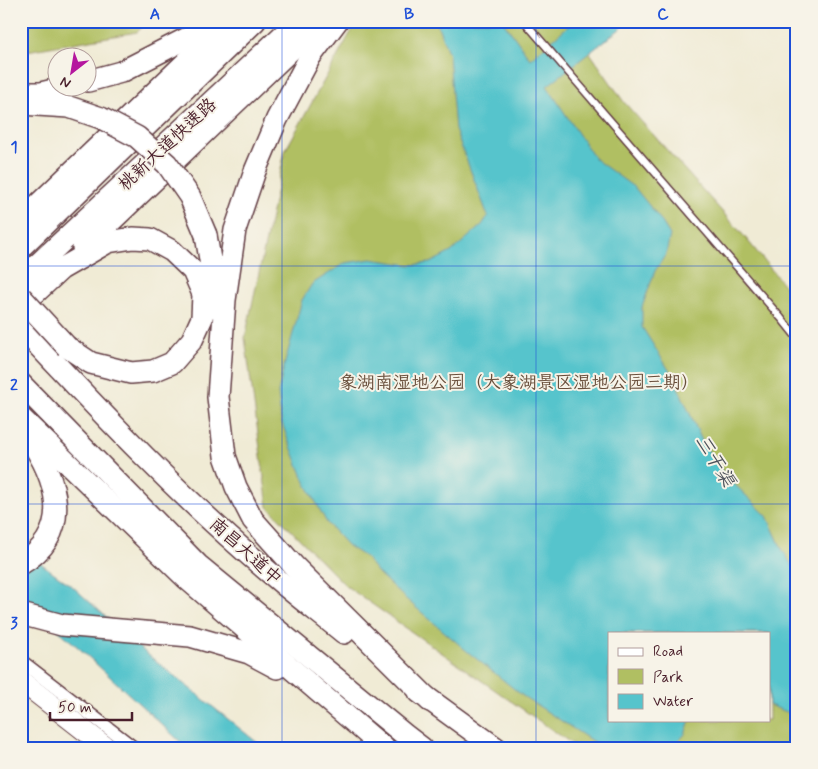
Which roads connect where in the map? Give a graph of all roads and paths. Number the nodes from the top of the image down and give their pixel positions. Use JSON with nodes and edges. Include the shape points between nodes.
{"nodes":[{"id":1,"x":217,"y":21,"type":"edge"},
{"id":2,"x":229,"y":21,"type":"edge"},
{"id":3,"x":255,"y":21,"type":"edge"},
{"id":4,"x":298,"y":21,"type":"edge"},
{"id":5,"x":321,"y":21,"type":"edge"},
{"id":6,"x":337,"y":21,"type":"edge"},
{"id":7,"x":524,"y":21,"type":"edge"},
{"id":8,"x":98,"y":78,"type":"edge"},
{"id":9,"x":48,"y":91,"type":"edge"},
{"id":10,"x":21,"y":93,"type":"edge"},
{"id":11,"x":21,"y":104,"type":"edge"},
{"id":12,"x":21,"y":221,"type":"edge"},
{"id":13,"x":21,"y":247,"type":"edge"},
{"id":14,"x":61,"y":269,"type":"junction"},
{"id":15,"x":29,"y":273,"type":"edge"},
{"id":16,"x":21,"y":297,"type":"edge"},
{"id":17,"x":21,"y":306,"type":"edge"},
{"id":18,"x":21,"y":327,"type":"edge"},
{"id":19,"x":797,"y":338,"type":"edge"},
{"id":20,"x":59,"y":353,"type":"junction"},
{"id":21,"x":22,"y":385,"type":"edge"},
{"id":22,"x":218,"y":397,"type":"junction"},
{"id":23,"x":21,"y":418,"type":"edge"},
{"id":24,"x":21,"y":426,"type":"edge"},
{"id":25,"x":21,"y":564,"type":"edge"},
{"id":26,"x":21,"y":614,"type":"edge"},
{"id":27,"x":21,"y":661,"type":"edge"},
{"id":28,"x":21,"y":681,"type":"edge"},
{"id":29,"x":430,"y":701,"type":"junction"},
{"id":30,"x":107,"y":748,"type":"edge"},
{"id":31,"x":134,"y":748,"type":"edge"},
{"id":32,"x":383,"y":748,"type":"edge"},
{"id":33,"x":422,"y":748,"type":"edge"},
{"id":34,"x":496,"y":748,"type":"edge"}],
"edges":[{"from":1,"to":8,"type":"highway","via":[[121,72]]},
{"from":2,"to":12,"type":"highway"},
{"from":3,"to":13,"type":"highway","name":"桃新大道快速路"},
{"from":4,"to":15,"type":"highway","name":"桃新大道快速路"},
{"from":5,"to":14,"type":"highway"},
{"from":6,"to":22,"type":"highway","via":[[310,58],[278,119],[255,171],[235,230],[224,300]]},
{"from":7,"to":19,"type":"lane"},
{"from":9,"to":10,"type":"highway"},
{"from":11,"to":22,"type":"highway","bridge":true,"via":[[69,107],[101,118],[137,137],[172,170],[190,197],[206,235],[212,278]]},
{"from":14,"to":17,"type":"highway"},
{"from":14,"to":20,"type":"highway","via":[[108,242],[150,239],[172,251],[193,271],[203,294],[202,318],[192,340],[172,363],[153,371],[131,373],[110,369]]},
{"from":16,"to":20,"type":"highway","bridge":true},
{"from":18,"to":20,"type":"highway","name":"南昌大道中"},
{"from":20,"to":29,"type":"highway","name":"南昌大道中","via":[[128,440],[205,514],[276,578]]},
{"from":21,"to":33,"type":"highway","via":[[198,565]]},
{"from":22,"to":29,"type":"highway","via":[[225,456],[252,520]]},
{"from":23,"to":32,"type":"highway","via":[[186,578]]},
{"from":24,"to":25,"type":"highway","via":[[39,452],[53,484],[57,508],[47,539],[35,556]]},
{"from":26,"to":32,"type":"highway","via":[[62,625],[190,636],[249,652],[292,676]]},
{"from":27,"to":31,"type":"street"},
{"from":28,"to":30,"type":"main road"},
{"from":29,"to":34,"type":"highway","name":"南昌大道中"}]}
